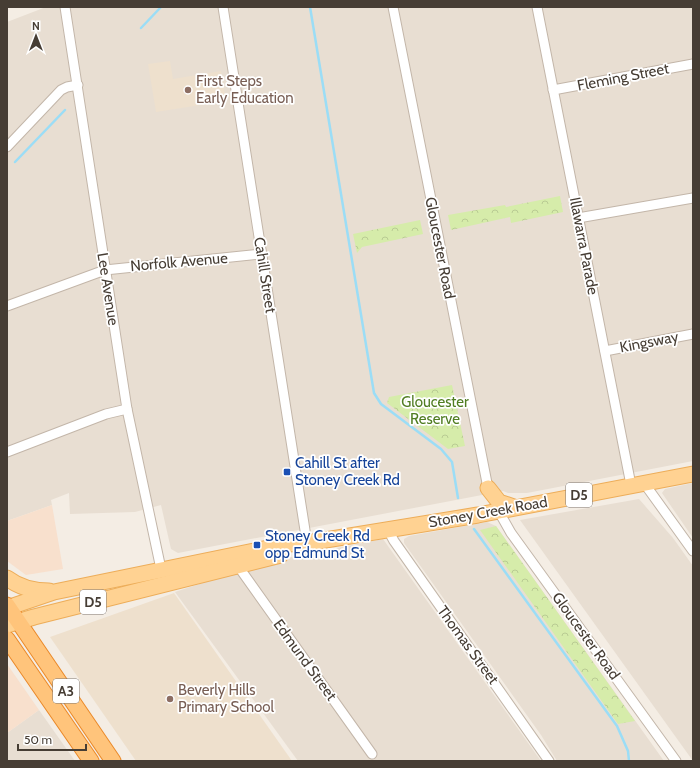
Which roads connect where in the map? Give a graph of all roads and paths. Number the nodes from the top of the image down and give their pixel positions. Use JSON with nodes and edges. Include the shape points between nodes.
{"nodes":[{"id":1,"x":66,"y":7,"type":"edge"},
{"id":2,"x":224,"y":7,"type":"edge"},
{"id":3,"x":393,"y":7,"type":"edge"},
{"id":4,"x":537,"y":7,"type":"edge"},
{"id":5,"x":693,"y":64,"type":"edge"},
{"id":6,"x":78,"y":85,"type":"junction"},
{"id":7,"x":553,"y":90,"type":"junction"},
{"id":8,"x":7,"y":147,"type":"edge"},
{"id":9,"x":693,"y":198,"type":"edge"},
{"id":10,"x":578,"y":218,"type":"junction"},
{"id":11,"x":261,"y":254,"type":"junction"},
{"id":12,"x":105,"y":270,"type":"junction"},
{"id":13,"x":7,"y":306,"type":"edge"},
{"id":14,"x":693,"y":334,"type":"edge"},
{"id":15,"x":605,"y":351,"type":"junction"},
{"id":16,"x":128,"y":409,"type":"junction"},
{"id":17,"x":7,"y":452,"type":"edge"},
{"id":18,"x":693,"y":474,"type":"edge"},
{"id":19,"x":637,"y":484,"type":"junction"},
{"id":20,"x":488,"y":488,"type":"junction"},
{"id":21,"x":514,"y":507,"type":"junction"},
{"id":22,"x":498,"y":510,"type":"junction"},
{"id":23,"x":480,"y":514,"type":"junction"},
{"id":24,"x":388,"y":530,"type":"junction"},
{"id":25,"x":307,"y":544,"type":"junction"},
{"id":26,"x":693,"y":551,"type":"edge"},
{"id":27,"x":238,"y":566,"type":"junction"},
{"id":28,"x":161,"y":569,"type":"junction"},
{"id":29,"x":7,"y":578,"type":"edge"},
{"id":30,"x":54,"y":592,"type":"junction"},
{"id":31,"x":7,"y":607,"type":"edge"},
{"id":32,"x":13,"y":623,"type":"edge"},
{"id":33,"x":7,"y":639,"type":"edge"},
{"id":34,"x":372,"y":754,"type":"dead end"},
{"id":35,"x":91,"y":761,"type":"edge"},
{"id":36,"x":113,"y":761,"type":"edge"},
{"id":37,"x":549,"y":761,"type":"edge"},
{"id":38,"x":676,"y":761,"type":"edge"}],
"edges":[{"from":1,"to":6,"type":"street","name":"Lee Avenue"},
{"from":2,"to":11,"type":"street","name":"Cahill Street"},
{"from":3,"to":20,"type":"street","name":"Gloucester Road"},
{"from":4,"to":7,"type":"street","name":"Illawarra Parade"},
{"from":5,"to":7,"type":"street","name":"Fleming Street"},
{"from":6,"to":8,"type":"street","via":[[61,90]]},
{"from":6,"to":12,"type":"street","name":"Lee Avenue"},
{"from":7,"to":10,"type":"street","name":"Illawarra Parade"},
{"from":9,"to":10,"type":"street"},
{"from":10,"to":15,"type":"street","name":"Illawarra Parade"},
{"from":11,"to":12,"type":"street","name":"Norfolk Avenue"},
{"from":11,"to":25,"type":"street","name":"Cahill Street"},
{"from":12,"to":13,"type":"street","name":"Norfolk Avenue"},
{"from":12,"to":16,"type":"street","name":"Lee Avenue"},
{"from":14,"to":15,"type":"street","name":"Kingsway"},
{"from":15,"to":19,"type":"street","name":"Illawarra Parade"},
{"from":16,"to":17,"type":"street","via":[[106,414]]},
{"from":16,"to":28,"type":"street","name":"Lee Avenue"},
{"from":18,"to":19,"type":"main road","name":"Stoney Creek Road","number":"D5"},
{"from":19,"to":21,"type":"main road","name":"Stoney Creek Road","number":"D5"},
{"from":19,"to":26,"type":"street"},
{"from":20,"to":21,"type":"main road","via":[[499,502]]},
{"from":20,"to":23,"type":"main road"},
{"from":21,"to":22,"type":"main road","name":"Stoney Creek Road","number":"D5"},
{"from":22,"to":23,"type":"main road","name":"Stoney Creek Road","number":"D5"},
{"from":22,"to":38,"type":"street","name":"Gloucester Road","via":[[511,533]]},
{"from":23,"to":24,"type":"main road","name":"Stoney Creek Road","number":"D5"},
{"from":24,"to":25,"type":"main road","name":"Stoney Creek Road","number":"D5"},
{"from":24,"to":37,"type":"street","name":"Thomas Street"},
{"from":25,"to":27,"type":"main road","name":"Stoney Creek Road","number":"D5","via":[[290,552]]},
{"from":25,"to":28,"type":"main road","name":"Stoney Creek Road","number":"D5","via":[[288,544]]},
{"from":27,"to":32,"type":"main road","name":"Stoney Creek Road","number":"D5"},
{"from":27,"to":34,"type":"street","name":"Edmund Street"},
{"from":28,"to":30,"type":"main road","name":"Stoney Creek Road","number":"D5"},
{"from":29,"to":30,"type":"main road","via":[[34,591]]},
{"from":30,"to":31,"type":"main road","name":"Stoney Creek Road","number":"D5"},
{"from":31,"to":32,"type":"highway","number":"A3"},
{"from":32,"to":36,"type":"highway","number":"A3"},
{"from":33,"to":35,"type":"highway","number":"A3"}]}
